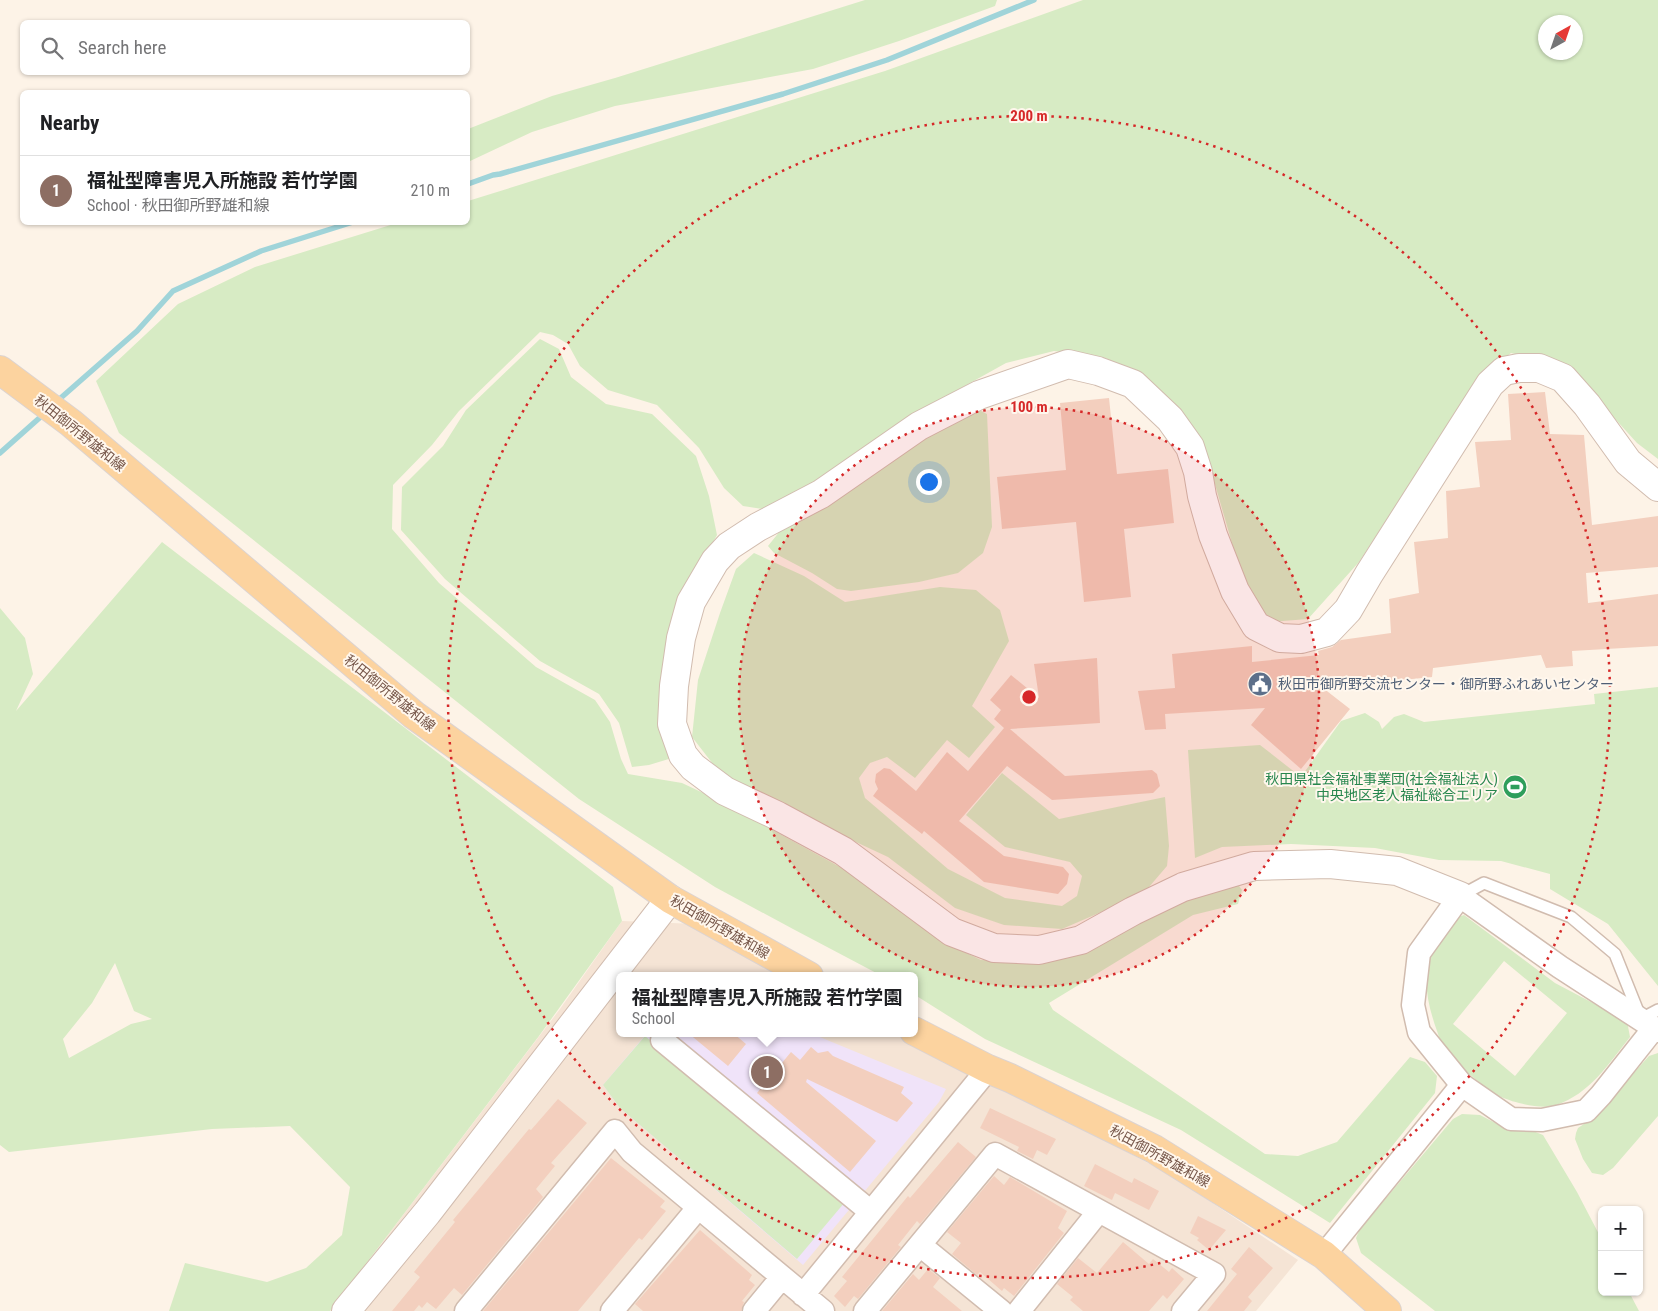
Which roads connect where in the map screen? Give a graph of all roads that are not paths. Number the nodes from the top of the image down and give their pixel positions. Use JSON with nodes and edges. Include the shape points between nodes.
{"nodes":[{"id":1,"x":8,"y":376,"type":"edge"},
{"id":2,"x":1658,"y":487,"type":"edge"},
{"id":3,"x":1460,"y":896,"type":"junction"},
{"id":4,"x":670,"y":900,"type":"junction"},
{"id":5,"x":801,"y":972,"type":"edge"},
{"id":6,"x":1653,"y":1022,"type":"edge"},
{"id":7,"x":918,"y":1033,"type":"edge"},
{"id":8,"x":662,"y":1040,"type":"dead end"},
{"id":9,"x":988,"y":1069,"type":"junction"},
{"id":10,"x":1462,"y":1085,"type":"junction"},
{"id":11,"x":698,"y":1208,"type":"junction"},
{"id":12,"x":1099,"y":1211,"type":"junction"},
{"id":13,"x":871,"y":1212,"type":"junction"},
{"id":14,"x":920,"y":1244,"type":"junction"},
{"id":15,"x":1324,"y":1255,"type":"junction"},
{"id":16,"x":782,"y":1277,"type":"junction"},
{"id":17,"x":803,"y":1295,"type":"junction"},
{"id":18,"x":346,"y":1311,"type":"edge"},
{"id":19,"x":466,"y":1311,"type":"edge"},
{"id":20,"x":612,"y":1311,"type":"edge"},
{"id":21,"x":754,"y":1311,"type":"edge"},
{"id":22,"x":823,"y":1311,"type":"edge"},
{"id":23,"x":865,"y":1311,"type":"edge"},
{"id":24,"x":1001,"y":1311,"type":"edge"},
{"id":25,"x":1019,"y":1311,"type":"edge"},
{"id":26,"x":1183,"y":1311,"type":"edge"},
{"id":27,"x":1388,"y":1311,"type":"edge"}],
"edges":[{"from":1,"to":4,"type":"main road","name":"秋田御所野雄和線","via":[[71,423],[414,715]]},
{"from":2,"to":3,"type":"street","via":[[1628,462],[1563,378],[1539,368],[1504,371],[1490,384],[1348,610],[1327,632],[1301,639],[1280,638],[1256,626],[1235,591],[1213,535],[1190,447],[1170,419],[1134,384],[1068,364],[979,395],[919,426],[821,494],[758,527],[729,546],[715,561],[690,602],[681,638],[672,724],[683,755],[693,767],[725,791],[843,851],[952,932],[994,948],[1039,950],[1081,940],[1183,887],[1254,866],[1330,864],[1397,871]]},
{"from":3,"to":6,"type":"street","via":[[1560,967]]},
{"from":3,"to":6,"type":"lane","via":[[1484,883],[1571,917],[1615,954]]},
{"from":3,"to":10,"type":"street","via":[[1419,953],[1413,1005],[1419,1032]]},
{"from":4,"to":5,"type":"main road","name":"秋田御所野雄和線"},
{"from":4,"to":18,"type":"street","via":[[433,1206]]},
{"from":6,"to":10,"type":"street","via":[[1586,1111],[1542,1120],[1511,1119]]},
{"from":7,"to":9,"type":"main road","name":"秋田御所野雄和線"},
{"from":8,"to":13,"type":"street"},
{"from":9,"to":13,"type":"street"},
{"from":9,"to":15,"type":"main road","name":"秋田御所野雄和線","via":[[1154,1150]]},
{"from":10,"to":15,"type":"street"},
{"from":11,"to":16,"type":"street"},
{"from":11,"to":19,"type":"street","via":[[632,1152],[615,1131]]},
{"from":11,"to":20,"type":"street"},
{"from":12,"to":14,"type":"street","via":[[995,1154]]},
{"from":12,"to":25,"type":"street"},
{"from":12,"to":26,"type":"street","via":[[1214,1274]]},
{"from":13,"to":17,"type":"street"},
{"from":14,"to":23,"type":"street"},
{"from":14,"to":24,"type":"street"},
{"from":15,"to":27,"type":"main road","name":"秋田御所野雄和線"},
{"from":16,"to":17,"type":"street"},
{"from":16,"to":21,"type":"street"},
{"from":17,"to":22,"type":"street"}]}
